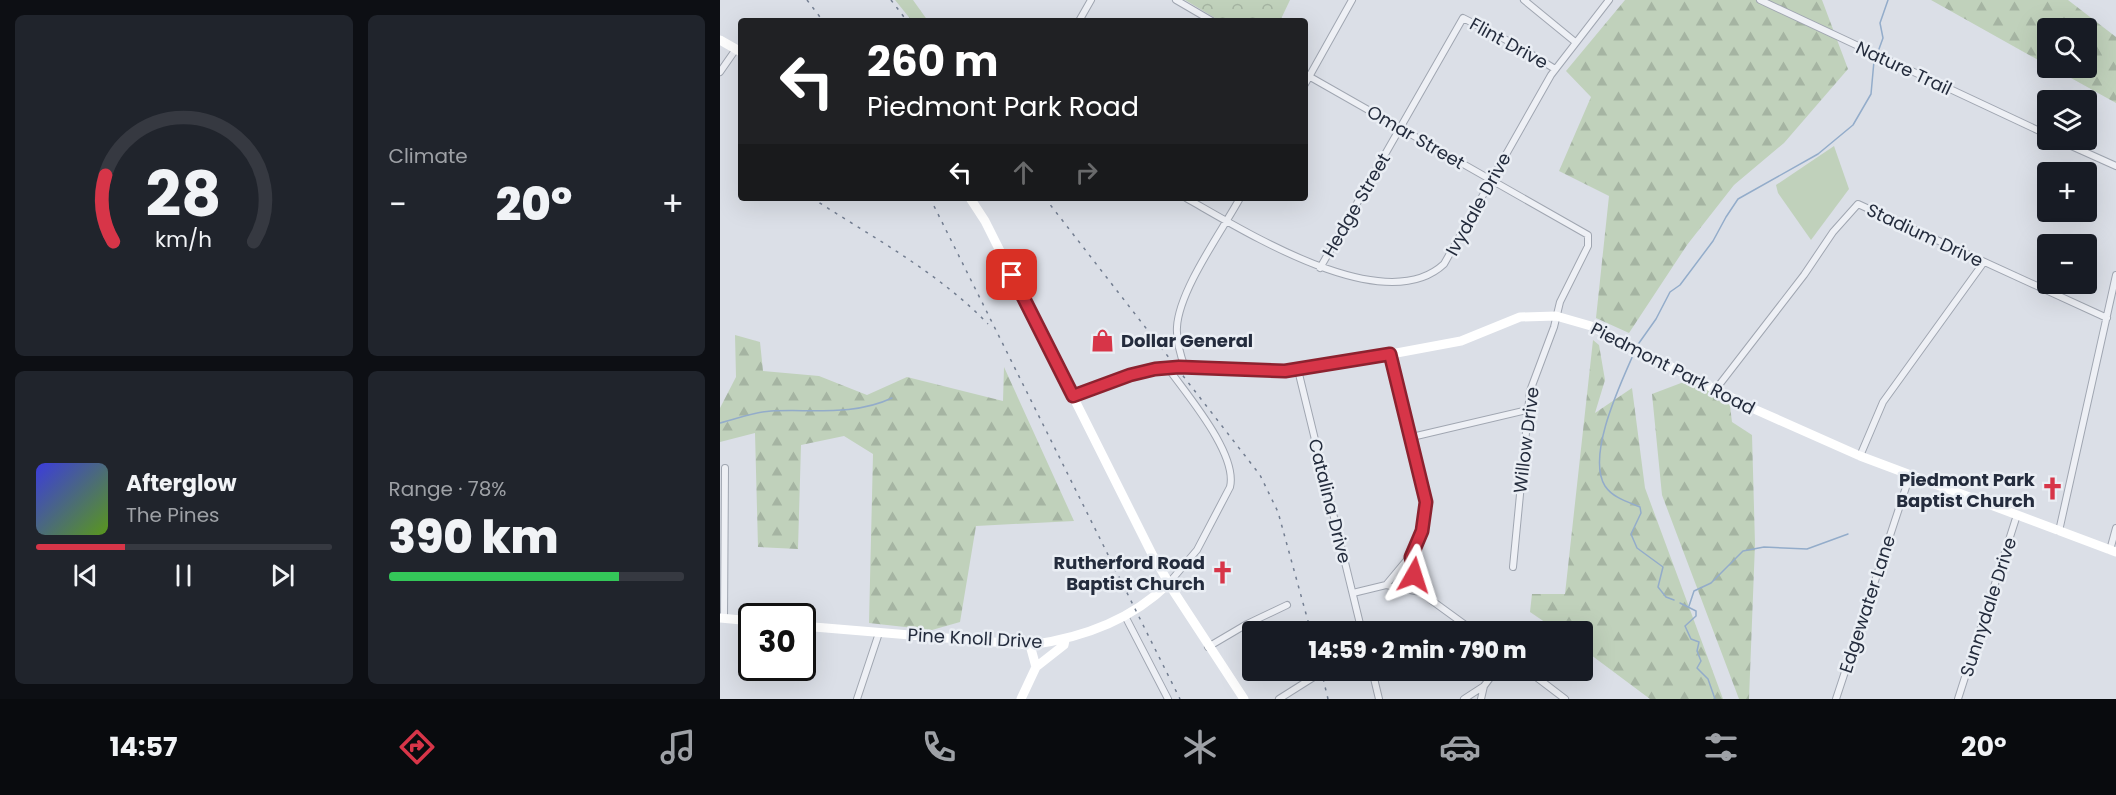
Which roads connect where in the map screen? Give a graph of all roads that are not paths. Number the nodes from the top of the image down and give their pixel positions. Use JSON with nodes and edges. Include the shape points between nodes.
{"nodes":[{"id":1,"x":1091,"y":0,"type":"edge"},
{"id":2,"x":1176,"y":0,"type":"edge"},
{"id":3,"x":1352,"y":0,"type":"edge"},
{"id":4,"x":1524,"y":0,"type":"edge"},
{"id":5,"x":1609,"y":0,"type":"edge"},
{"id":6,"x":1760,"y":0,"type":"edge"},
{"id":7,"x":1081,"y":18,"type":"edge"},
{"id":8,"x":1207,"y":18,"type":"edge"},
{"id":9,"x":1463,"y":18,"type":"joint"},
{"id":10,"x":720,"y":40,"type":"edge"},
{"id":11,"x":1574,"y":41,"type":"junction"},
{"id":12,"x":738,"y":51,"type":"edge"},
{"id":13,"x":1555,"y":69,"type":"junction"},
{"id":14,"x":720,"y":72,"type":"edge"},
{"id":15,"x":1308,"y":73,"type":"edge"},
{"id":16,"x":1308,"y":76,"type":"edge"},
{"id":17,"x":1401,"y":128,"type":"junction"},
{"id":18,"x":2037,"y":130,"type":"edge"},
{"id":19,"x":2080,"y":150,"type":"edge"},
{"id":20,"x":2116,"y":166,"type":"edge"},
{"id":21,"x":1491,"y":180,"type":"junction"},
{"id":22,"x":972,"y":201,"type":"edge"},
{"id":23,"x":1191,"y":201,"type":"edge"},
{"id":24,"x":1238,"y":201,"type":"edge"},
{"id":25,"x":1227,"y":221,"type":"junction"},
{"id":26,"x":1588,"y":236,"type":"joint"},
{"id":27,"x":1984,"y":262,"type":"junction"},
{"id":28,"x":1320,"y":268,"type":"junction"},
{"id":29,"x":2116,"y":275,"type":"edge"},
{"id":30,"x":1556,"y":316,"type":"junction"},
{"id":31,"x":2107,"y":318,"type":"junction"},
{"id":32,"x":1390,"y":354,"type":"junction"},
{"id":33,"x":1168,"y":368,"type":"junction"},
{"id":34,"x":1185,"y":368,"type":"junction"},
{"id":35,"x":1298,"y":370,"type":"junction"},
{"id":36,"x":1716,"y":389,"type":"junction"},
{"id":37,"x":1073,"y":396,"type":"junction"},
{"id":38,"x":1527,"y":410,"type":"junction"},
{"id":39,"x":1412,"y":437,"type":"junction"},
{"id":40,"x":1860,"y":456,"type":"junction"},
{"id":41,"x":725,"y":468,"type":"dead end"},
{"id":42,"x":1910,"y":475,"type":"junction"},
{"id":43,"x":2017,"y":515,"type":"junction"},
{"id":44,"x":2116,"y":528,"type":"edge"},
{"id":45,"x":2058,"y":531,"type":"junction"},
{"id":46,"x":2113,"y":551,"type":"edge"},
{"id":47,"x":1411,"y":557,"type":"junction"},
{"id":48,"x":1513,"y":567,"type":"dead end"},
{"id":49,"x":1168,"y":584,"type":"junction"},
{"id":50,"x":1386,"y":585,"type":"junction"},
{"id":51,"x":1420,"y":592,"type":"junction"},
{"id":52,"x":1353,"y":593,"type":"junction"},
{"id":53,"x":1287,"y":605,"type":"dead end"},
{"id":54,"x":1125,"y":616,"type":"junction"},
{"id":55,"x":722,"y":618,"type":"edge"},
{"id":56,"x":738,"y":620,"type":"edge"},
{"id":57,"x":1359,"y":621,"type":"edge"},
{"id":58,"x":1460,"y":621,"type":"edge"},
{"id":59,"x":816,"y":627,"type":"edge"},
{"id":60,"x":879,"y":633,"type":"junction"},
{"id":61,"x":1065,"y":640,"type":"junction"},
{"id":62,"x":1030,"y":645,"type":"junction"},
{"id":63,"x":1208,"y":647,"type":"junction"},
{"id":64,"x":1036,"y":667,"type":"junction"},
{"id":65,"x":1308,"y":681,"type":"edge"},
{"id":66,"x":1375,"y":681,"type":"edge"},
{"id":67,"x":1488,"y":681,"type":"edge"},
{"id":68,"x":1541,"y":681,"type":"edge"},
{"id":69,"x":1484,"y":686,"type":"junction"},
{"id":70,"x":857,"y":699,"type":"edge"},
{"id":71,"x":1021,"y":699,"type":"edge"},
{"id":72,"x":1168,"y":699,"type":"edge"},
{"id":73,"x":1244,"y":699,"type":"edge"},
{"id":74,"x":1279,"y":699,"type":"edge"},
{"id":75,"x":1379,"y":699,"type":"edge"},
{"id":76,"x":1464,"y":699,"type":"edge"},
{"id":77,"x":1480,"y":699,"type":"edge"},
{"id":78,"x":1565,"y":699,"type":"edge"},
{"id":79,"x":1836,"y":699,"type":"edge"},
{"id":80,"x":1958,"y":699,"type":"edge"}],
"edges":[{"from":1,"to":7,"type":"street"},
{"from":2,"to":8,"type":"street"},
{"from":3,"to":15,"type":"street"},
{"from":4,"to":11,"type":"street"},
{"from":5,"to":11,"type":"street","name":"Ivydale Drive"},
{"from":6,"to":18,"type":"street","name":"Nature Trail"},
{"from":9,"to":13,"type":"street","name":"Flint Drive"},
{"from":9,"to":17,"type":"street","name":"Hedge Street"},
{"from":10,"to":12,"type":"street"},
{"from":11,"to":13,"type":"street","name":"Ivydale Drive"},
{"from":12,"to":14,"type":"street"},
{"from":13,"to":21,"type":"street","name":"Ivydale Drive"},
{"from":16,"to":17,"type":"street","name":"Omar Street"},
{"from":17,"to":21,"type":"street","name":"Omar Street"},
{"from":17,"to":28,"type":"street","name":"Hedge Street"},
{"from":19,"to":20,"type":"street"},
{"from":21,"to":26,"type":"street","name":"Omar Street"},
{"from":21,"to":28,"type":"street","name":"Ivydale Drive","via":[[1444,264],[1433,274],[1397,281]]},
{"from":22,"to":37,"type":"street","via":[[986,221]]},
{"from":23,"to":25,"type":"street","name":"Ivydale Drive"},
{"from":24,"to":25,"type":"street"},
{"from":25,"to":28,"type":"street","name":"Ivydale Drive"},
{"from":25,"to":34,"type":"street","via":[[1180,310],[1177,337]]},
{"from":26,"to":30,"type":"street","name":"Willow Drive"},
{"from":27,"to":31,"type":"street","name":"Stadium Drive"},
{"from":27,"to":36,"type":"street","name":"Stadium Drive","via":[[1866,206],[1856,205]]},
{"from":27,"to":40,"type":"street","via":[[1883,402]]},
{"from":29,"to":31,"type":"street"},
{"from":30,"to":32,"type":"street","name":"Piedmont Park Road","via":[[1520,317],[1461,341]]},
{"from":30,"to":36,"type":"street","name":"Piedmont Park Road","via":[[1591,326]]},
{"from":30,"to":38,"type":"street","name":"Willow Drive"},
{"from":31,"to":45,"type":"street"},
{"from":32,"to":35,"type":"street","name":"Piedmont Park Road"},
{"from":32,"to":39,"type":"street"},
{"from":33,"to":34,"type":"street","name":"Piedmont Park Road"},
{"from":33,"to":37,"type":"street","name":"Piedmont Park Road","via":[[1130,375]]},
{"from":33,"to":49,"type":"street","via":[[1225,453],[1232,476],[1197,550]]},
{"from":34,"to":35,"type":"street","name":"Piedmont Park Road"},
{"from":35,"to":52,"type":"street","name":"Catalina Drive"},
{"from":36,"to":40,"type":"street","name":"Piedmont Park Road"},
{"from":37,"to":49,"type":"street"},
{"from":38,"to":39,"type":"street"},
{"from":38,"to":48,"type":"street","name":"Willow Drive"},
{"from":39,"to":47,"type":"street","via":[[1426,508]]},
{"from":40,"to":42,"type":"street","name":"Piedmont Park Road"},
{"from":41,"to":55,"type":"street"},
{"from":42,"to":43,"type":"street","name":"Piedmont Park Road"},
{"from":42,"to":79,"type":"street","name":"Edgewater Lane"},
{"from":43,"to":45,"type":"street","name":"Piedmont Park Road"},
{"from":43,"to":80,"type":"street","name":"Sunnydale Drive"},
{"from":44,"to":46,"type":"street"},
{"from":45,"to":46,"type":"street","name":"Piedmont Park Road"},
{"from":47,"to":50,"type":"street"},
{"from":47,"to":51,"type":"street"},
{"from":49,"to":54,"type":"street","name":"Pine Knoll Drive","via":[[1150,602]]},
{"from":49,"to":63,"type":"street"},
{"from":50,"to":51,"type":"street"},
{"from":50,"to":52,"type":"street"},
{"from":51,"to":58,"type":"street"},
{"from":52,"to":57,"type":"street","name":"Catalina Drive"},
{"from":53,"to":63,"type":"street"},
{"from":54,"to":61,"type":"street","name":"Pine Knoll Drive"},
{"from":54,"to":72,"type":"street"},
{"from":55,"to":56,"type":"street"},
{"from":59,"to":60,"type":"street","name":"Pine Knoll Drive"},
{"from":60,"to":62,"type":"street","name":"Pine Knoll Drive"},
{"from":60,"to":70,"type":"street"},
{"from":61,"to":62,"type":"street","name":"Pine Knoll Drive"},
{"from":61,"to":64,"type":"street"},
{"from":62,"to":64,"type":"street"},
{"from":63,"to":73,"type":"street"},
{"from":64,"to":71,"type":"street"},
{"from":65,"to":74,"type":"street"},
{"from":66,"to":75,"type":"street"},
{"from":67,"to":69,"type":"street"},
{"from":68,"to":78,"type":"street"},
{"from":69,"to":76,"type":"street"},
{"from":69,"to":77,"type":"street"}]}
